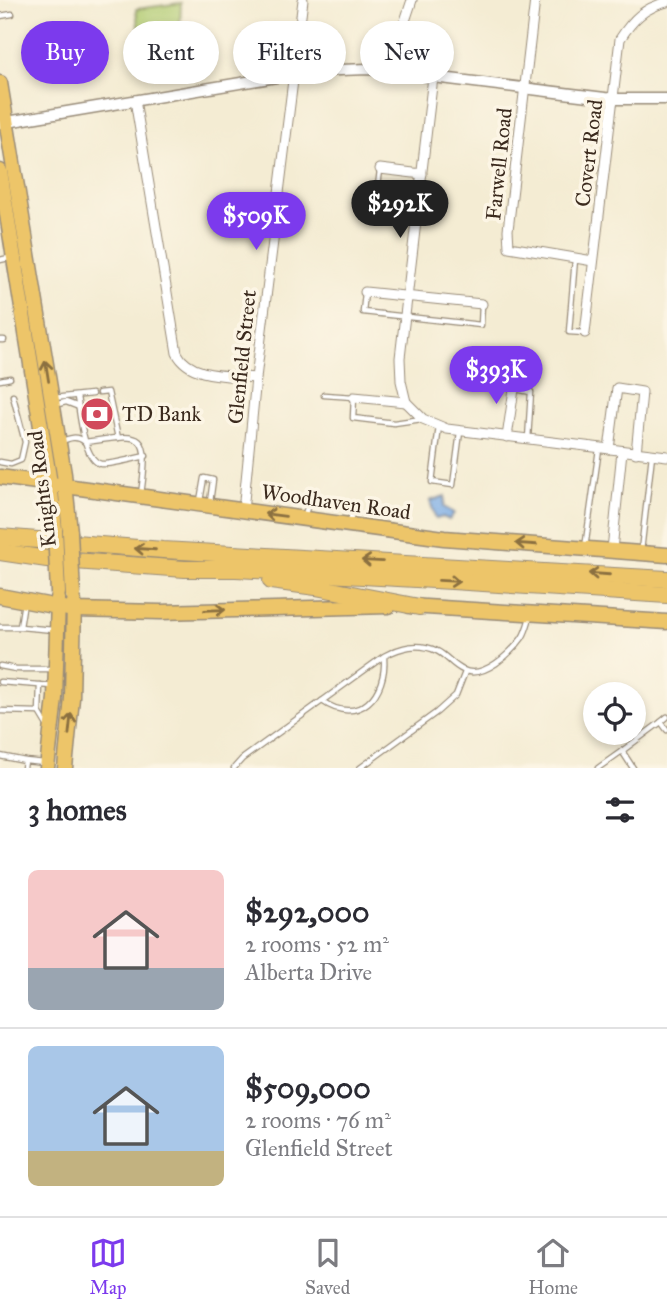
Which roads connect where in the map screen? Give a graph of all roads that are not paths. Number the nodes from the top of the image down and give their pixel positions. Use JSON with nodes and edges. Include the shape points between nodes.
{"nodes":[{"id":1,"x":303,"y":0,"type":"edge"},
{"id":2,"x":411,"y":0,"type":"edge"},
{"id":3,"x":536,"y":0,"type":"edge"},
{"id":4,"x":667,"y":2,"type":"edge"},
{"id":5,"x":12,"y":14,"type":"dead end"},
{"id":6,"x":0,"y":16,"type":"edge"},
{"id":7,"x":300,"y":21,"type":"edge"},
{"id":8,"x":404,"y":21,"type":"edge"},
{"id":9,"x":454,"y":80,"type":"edge"},
{"id":10,"x":0,"y":83,"type":"edge"},
{"id":11,"x":233,"y":84,"type":"edge"},
{"id":12,"x":292,"y":84,"type":"edge"},
{"id":13,"x":432,"y":84,"type":"edge"},
{"id":14,"x":525,"y":88,"type":"junction"},
{"id":15,"x":613,"y":99,"type":"junction"},
{"id":16,"x":667,"y":99,"type":"edge"},
{"id":17,"x":135,"y":100,"type":"junction"},
{"id":18,"x":3,"y":122,"type":"edge"},
{"id":19,"x":380,"y":169,"type":"joint"},
{"id":20,"x":422,"y":174,"type":"junction"},
{"id":21,"x":1,"y":178,"type":"edge"},
{"id":22,"x":419,"y":202,"type":"junction"},
{"id":23,"x":3,"y":206,"type":"edge"},
{"id":24,"x":14,"y":256,"type":"edge"},
{"id":25,"x":575,"y":258,"type":"junction"},
{"id":26,"x":593,"y":261,"type":"junction"},
{"id":27,"x":365,"y":292,"type":"joint"},
{"id":28,"x":409,"y":296,"type":"junction"},
{"id":29,"x":482,"y":304,"type":"joint"},
{"id":30,"x":406,"y":317,"type":"junction"},
{"id":31,"x":585,"y":333,"type":"joint"},
{"id":32,"x":10,"y":378,"type":"dead end"},
{"id":33,"x":256,"y":378,"type":"junction"},
{"id":34,"x":0,"y":380,"type":"edge"},
{"id":35,"x":513,"y":389,"type":"joint"},
{"id":36,"x":99,"y":393,"type":"dead end"},
{"id":37,"x":92,"y":394,"type":"dead end"},
{"id":38,"x":324,"y":395,"type":"dead end"},
{"id":39,"x":13,"y":396,"type":"dead end"},
{"id":40,"x":77,"y":397,"type":"junction"},
{"id":41,"x":354,"y":397,"type":"junction"},
{"id":42,"x":52,"y":401,"type":"junction"},
{"id":43,"x":406,"y":402,"type":"junction"},
{"id":44,"x":79,"y":407,"type":"junction"},
{"id":45,"x":37,"y":408,"type":"junction"},
{"id":46,"x":424,"y":419,"type":"junction"},
{"id":47,"x":439,"y":426,"type":"junction"},
{"id":48,"x":460,"y":431,"type":"junction"},
{"id":49,"x":507,"y":437,"type":"junction"},
{"id":50,"x":118,"y":438,"type":"junction"},
{"id":51,"x":527,"y":440,"type":"junction"},
{"id":52,"x":59,"y":442,"type":"junction"},
{"id":53,"x":85,"y":442,"type":"junction"},
{"id":54,"x":604,"y":448,"type":"junction"},
{"id":55,"x":622,"y":451,"type":"junction"},
{"id":56,"x":636,"y":453,"type":"junction"},
{"id":57,"x":652,"y":454,"type":"junction"},
{"id":58,"x":146,"y":456,"type":"junction"},
{"id":59,"x":667,"y":456,"type":"edge"},
{"id":60,"x":0,"y":462,"type":"edge"},
{"id":61,"x":0,"y":477,"type":"edge"},
{"id":62,"x":50,"y":483,"type":"junction"},
{"id":63,"x":66,"y":487,"type":"junction"},
{"id":64,"x":141,"y":497,"type":"junction"},
{"id":65,"x":204,"y":506,"type":"junction"},
{"id":66,"x":243,"y":511,"type":"junction"},
{"id":67,"x":304,"y":519,"type":"junction"},
{"id":68,"x":350,"y":525,"type":"junction"},
{"id":69,"x":0,"y":530,"type":"edge"},
{"id":70,"x":62,"y":531,"type":"junction"},
{"id":71,"x":0,"y":537,"type":"edge"},
{"id":72,"x":36,"y":539,"type":"junction"},
{"id":73,"x":585,"y":548,"type":"junction"},
{"id":74,"x":612,"y":550,"type":"junction"},
{"id":75,"x":0,"y":552,"type":"edge"},
{"id":76,"x":641,"y":553,"type":"junction"},
{"id":77,"x":667,"y":555,"type":"edge"},
{"id":78,"x":185,"y":569,"type":"junction"},
{"id":79,"x":667,"y":579,"type":"edge"},
{"id":80,"x":667,"y":595,"type":"edge"},
{"id":81,"x":0,"y":596,"type":"edge"},
{"id":82,"x":24,"y":601,"type":"junction"},
{"id":83,"x":66,"y":601,"type":"junction"},
{"id":84,"x":419,"y":607,"type":"junction"},
{"id":85,"x":532,"y":613,"type":"junction"},
{"id":86,"x":667,"y":622,"type":"edge"},
{"id":87,"x":20,"y":626,"type":"junction"},
{"id":88,"x":0,"y":627,"type":"edge"},
{"id":89,"x":57,"y":631,"type":"junction"},
{"id":90,"x":384,"y":656,"type":"junction"},
{"id":91,"x":0,"y":666,"type":"edge"},
{"id":92,"x":55,"y":668,"type":"junction"},
{"id":93,"x":465,"y":672,"type":"junction"},
{"id":94,"x":0,"y":682,"type":"edge"},
{"id":95,"x":40,"y":685,"type":"junction"},
{"id":96,"x":55,"y":686,"type":"junction"},
{"id":97,"x":322,"y":701,"type":"junction"},
{"id":98,"x":0,"y":711,"type":"edge"},
{"id":99,"x":39,"y":712,"type":"junction"},
{"id":100,"x":667,"y":717,"type":"edge"},
{"id":101,"x":661,"y":722,"type":"junction"},
{"id":102,"x":667,"y":730,"type":"edge"},
{"id":103,"x":51,"y":731,"type":"junction"},
{"id":104,"x":622,"y":751,"type":"junction"},
{"id":105,"x":1,"y":758,"type":"edge"},
{"id":106,"x":25,"y":761,"type":"junction"},
{"id":107,"x":47,"y":766,"type":"edge"},
{"id":108,"x":24,"y":768,"type":"edge"},
{"id":109,"x":65,"y":768,"type":"edge"},
{"id":110,"x":234,"y":768,"type":"edge"},
{"id":111,"x":360,"y":768,"type":"edge"},
{"id":112,"x":598,"y":768,"type":"edge"},
{"id":113,"x":633,"y":768,"type":"edge"}],
"edges":[{"from":1,"to":7,"type":"street","name":"Glenfield Street"},
{"from":2,"to":8,"type":"street"},
{"from":3,"to":14,"type":"street","name":"Farwell Road"},
{"from":4,"to":15,"type":"street","name":"Covert Road","via":[[640,13],[620,39]]},
{"from":5,"to":6,"type":"lane"},
{"from":9,"to":14,"type":"street"},
{"from":10,"to":18,"type":"main road","name":"Knights Road"},
{"from":11,"to":17,"type":"street"},
{"from":12,"to":33,"type":"street","name":"Glenfield Street"},
{"from":13,"to":20,"type":"street"},
{"from":14,"to":15,"type":"street"},
{"from":14,"to":25,"type":"street","name":"Farwell Road","via":[[509,247]]},
{"from":15,"to":16,"type":"street"},
{"from":15,"to":26,"type":"street","name":"Covert Road"},
{"from":17,"to":18,"type":"street"},
{"from":17,"to":33,"type":"street","via":[[180,360],[191,369]]},
{"from":18,"to":24,"type":"main road","name":"Knights Road"},
{"from":19,"to":20,"type":"street"},
{"from":19,"to":22,"type":"lane","via":[[377,194]]},
{"from":20,"to":22,"type":"street"},
{"from":21,"to":23,"type":"main road","name":"Knights Road"},
{"from":22,"to":28,"type":"street"},
{"from":23,"to":24,"type":"main road","name":"Knights Road"},
{"from":42,"to":24,"type":"main road","name":"Knights Road","one_way":true},
{"from":24,"to":45,"type":"main road","name":"Knights Road"},
{"from":25,"to":26,"type":"street","name":"Farwell Road"},
{"from":25,"to":31,"type":"lane","via":[[569,332]]},
{"from":26,"to":31,"type":"street","name":"Covert Road"},
{"from":27,"to":28,"type":"street"},
{"from":27,"to":30,"type":"lane","via":[[363,312]]},
{"from":28,"to":29,"type":"street"},
{"from":28,"to":30,"type":"street"},
{"from":29,"to":30,"type":"lane","via":[[481,325]]},
{"from":30,"to":43,"type":"street","via":[[400,368]]},
{"from":32,"to":34,"type":"lane"},
{"from":33,"to":66,"type":"street","name":"Glenfield Street"},
{"from":35,"to":49,"type":"street"},
{"from":35,"to":51,"type":"lane","via":[[531,391]]},
{"from":36,"to":50,"type":"lane","via":[[108,392]]},
{"from":37,"to":40,"type":"lane"},
{"from":38,"to":41,"type":"lane"},
{"from":39,"to":60,"type":"lane","via":[[25,442],[21,460]]},
{"from":40,"to":42,"type":"lane"},
{"from":40,"to":44,"type":"lane"},
{"from":41,"to":43,"type":"street"},
{"from":41,"to":46,"type":"lane","via":[[353,418],[394,423]]},
{"from":42,"to":44,"type":"lane"},
{"from":42,"to":45,"type":"main road"},
{"from":42,"to":52,"type":"main road","name":"Knights Road"},
{"from":43,"to":46,"type":"street"},
{"from":44,"to":53,"type":"lane"},
{"from":45,"to":62,"type":"main road","name":"Knights Road"},
{"from":46,"to":47,"type":"street"},
{"from":47,"to":48,"type":"street"},
{"from":47,"to":48,"type":"lane","via":[[432,482],[453,485]]},
{"from":48,"to":49,"type":"street"},
{"from":49,"to":51,"type":"street"},
{"from":50,"to":53,"type":"lane"},
{"from":50,"to":58,"type":"lane","via":[[138,440]]},
{"from":51,"to":54,"type":"street"},
{"from":52,"to":53,"type":"lane","via":[[77,437]]},
{"from":52,"to":63,"type":"main road","name":"Knights Road"},
{"from":53,"to":58,"type":"lane","via":[[89,454],[102,464]]},
{"from":54,"to":55,"type":"street"},
{"from":54,"to":56,"type":"street","via":[[617,388],[642,391]]},
{"from":54,"to":73,"type":"lane"},
{"from":55,"to":56,"type":"street"},
{"from":55,"to":74,"type":"street"},
{"from":56,"to":57,"type":"street"},
{"from":57,"to":59,"type":"street"},
{"from":57,"to":76,"type":"lane"},
{"from":58,"to":64,"type":"lane"},
{"from":61,"to":62,"type":"main road","name":"Woodhaven Road"},
{"from":62,"to":63,"type":"main road","name":"Woodhaven Road"},
{"from":62,"to":70,"type":"main road","name":"Knights Road"},
{"from":63,"to":64,"type":"main road","name":"Woodhaven Road"},
{"from":63,"to":70,"type":"main road","name":"Knights Road"},
{"from":64,"to":65,"type":"main road","name":"Woodhaven Road"},
{"from":65,"to":65,"type":"lane","via":[[213,480],[204,478]]},
{"from":65,"to":66,"type":"main road","name":"Woodhaven Road"},
{"from":67,"to":66,"type":"main road","name":"Woodhaven Road","one_way":true},
{"from":67,"to":68,"type":"main road","name":"Woodhaven Road"},
{"from":67,"to":68,"type":"lane","via":[[310,499],[352,504]]},
{"from":73,"to":68,"type":"main road","name":"Woodhaven Road","one_way":true,"via":[[465,540]]},
{"from":69,"to":72,"type":"highway"},
{"from":70,"to":83,"type":"main road","name":"Knights Road","bridge":true},
{"from":71,"to":72,"type":"highway"},
{"from":79,"to":72,"type":"highway","one_way":true},
{"from":73,"to":74,"type":"main road","name":"Woodhaven Road"},
{"from":74,"to":76,"type":"main road","name":"Woodhaven Road"},
{"from":75,"to":78,"type":"highway"},
{"from":76,"to":77,"type":"main road","name":"Woodhaven Road"},
{"from":78,"to":80,"type":"highway","one_way":true},
{"from":78,"to":84,"type":"highway"},
{"from":81,"to":82,"type":"main road"},
{"from":82,"to":83,"type":"main road"},
{"from":82,"to":87,"type":"lane"},
{"from":83,"to":84,"type":"main road","one_way":true,"via":[[161,612]]},
{"from":83,"to":89,"type":"main road","name":"Knights Road"},
{"from":109,"to":83,"type":"main road","name":"Knights Road","one_way":true,"via":[[72,698]]},
{"from":84,"to":85,"type":"main road"},
{"from":85,"to":86,"type":"main road"},
{"from":85,"to":93,"type":"lane","via":[[524,636],[505,656],[482,671]]},
{"from":87,"to":88,"type":"lane"},
{"from":87,"to":89,"type":"lane"},
{"from":89,"to":92,"type":"main road","name":"Knights Road"},
{"from":90,"to":93,"type":"lane","via":[[400,647],[417,646],[436,650]]},
{"from":90,"to":97,"type":"lane"},
{"from":90,"to":97,"type":"lane","via":[[383,682],[367,703],[343,710]]},
{"from":91,"to":92,"type":"lane"},
{"from":92,"to":96,"type":"main road","name":"Knights Road"},
{"from":93,"to":111,"type":"lane","via":[[456,695]]},
{"from":94,"to":95,"type":"lane"},
{"from":95,"to":96,"type":"lane"},
{"from":95,"to":99,"type":"lane"},
{"from":96,"to":103,"type":"main road","name":"Knights Road"},
{"from":97,"to":110,"type":"lane"},
{"from":98,"to":99,"type":"lane"},
{"from":99,"to":103,"type":"lane"},
{"from":100,"to":101,"type":"lane"},
{"from":101,"to":102,"type":"lane"},
{"from":101,"to":104,"type":"lane"},
{"from":103,"to":107,"type":"main road","name":"Knights Road"},
{"from":104,"to":112,"type":"lane"},
{"from":104,"to":113,"type":"lane"},
{"from":105,"to":106,"type":"lane"},
{"from":106,"to":107,"type":"lane"},
{"from":106,"to":108,"type":"lane"}]}
